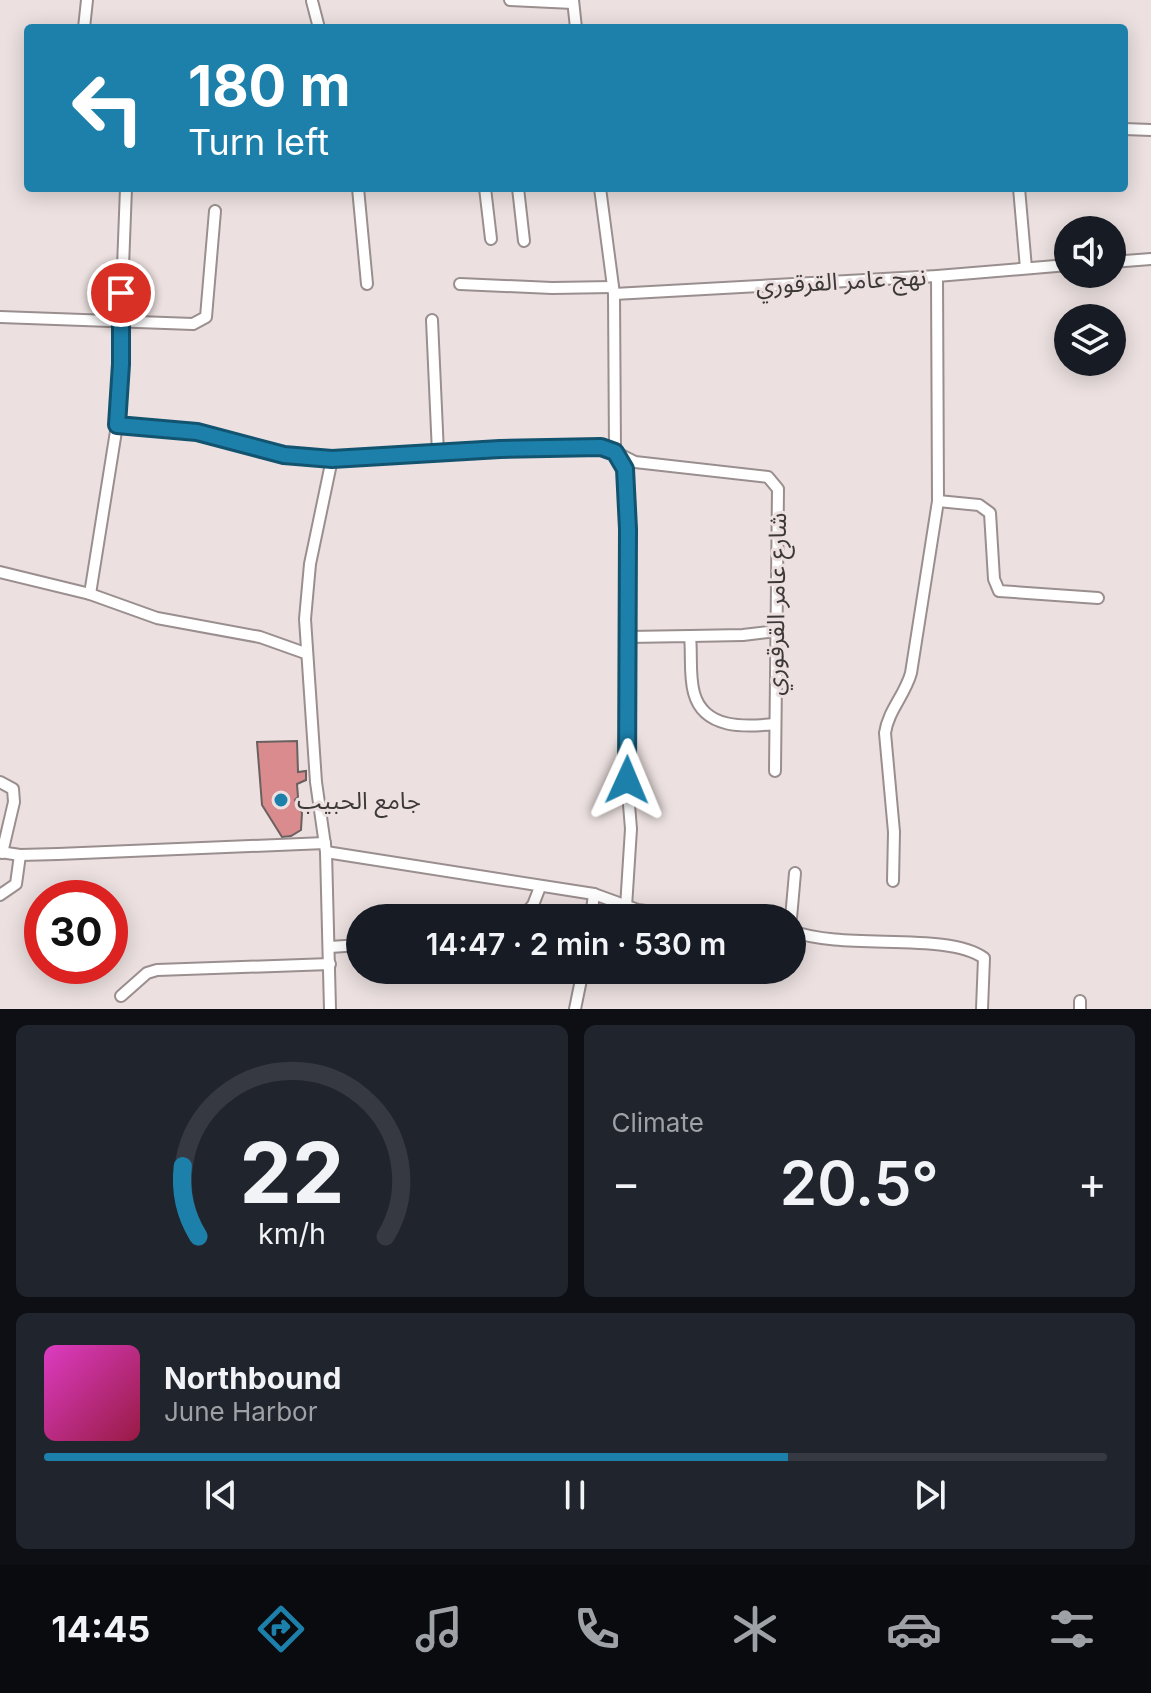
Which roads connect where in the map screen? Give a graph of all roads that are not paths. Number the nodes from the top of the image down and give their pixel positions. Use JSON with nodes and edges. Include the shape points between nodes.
{"nodes":[{"id":1,"x":87,"y":0,"type":"edge"},
{"id":2,"x":510,"y":0,"type":"edge"},
{"id":3,"x":312,"y":1,"type":"edge"},
{"id":4,"x":573,"y":2,"type":"edge"},
{"id":5,"x":84,"y":24,"type":"edge"},
{"id":6,"x":318,"y":24,"type":"edge"},
{"id":7,"x":576,"y":24,"type":"edge"},
{"id":8,"x":1128,"y":129,"type":"edge"},
{"id":9,"x":1151,"y":130,"type":"edge"},
{"id":10,"x":126,"y":192,"type":"edge"},
{"id":11,"x":358,"y":192,"type":"edge"},
{"id":12,"x":485,"y":192,"type":"edge"},
{"id":13,"x":518,"y":192,"type":"edge"},
{"id":14,"x":601,"y":192,"type":"edge"},
{"id":15,"x":1019,"y":192,"type":"edge"},
{"id":16,"x":215,"y":211,"type":"dead end"},
{"id":17,"x":491,"y":239,"type":"dead end"},
{"id":18,"x":524,"y":241,"type":"dead end"},
{"id":19,"x":1151,"y":259,"type":"edge"},
{"id":20,"x":1126,"y":261,"type":"edge"},
{"id":21,"x":1054,"y":266,"type":"edge"},
{"id":22,"x":1026,"y":268,"type":"junction"},
{"id":23,"x":937,"y":276,"type":"junction"},
{"id":24,"x":367,"y":284,"type":"dead end"},
{"id":25,"x":460,"y":284,"type":"dead end"},
{"id":26,"x":613,"y":290,"type":"junction"},
{"id":27,"x":0,"y":317,"type":"edge"},
{"id":28,"x":121,"y":320,"type":"junction"},
{"id":29,"x":432,"y":320,"type":"dead end"},
{"id":30,"x":117,"y":425,"type":"junction"},
{"id":31,"x":615,"y":452,"type":"junction"},
{"id":32,"x":438,"y":453,"type":"junction"},
{"id":33,"x":332,"y":459,"type":"junction"},
{"id":34,"x":938,"y":501,"type":"junction"},
{"id":35,"x":0,"y":572,"type":"edge"},
{"id":36,"x":90,"y":594,"type":"junction"},
{"id":37,"x":1098,"y":598,"type":"dead end"},
{"id":38,"x":776,"y":631,"type":"junction"},
{"id":39,"x":690,"y":636,"type":"junction"},
{"id":40,"x":628,"y":637,"type":"junction"},
{"id":41,"x":305,"y":653,"type":"junction"},
{"id":42,"x":775,"y":724,"type":"junction"},
{"id":43,"x":775,"y":771,"type":"dead end"},
{"id":44,"x":0,"y":782,"type":"edge"},
{"id":45,"x":325,"y":847,"type":"junction"},
{"id":46,"x":1,"y":852,"type":"edge"},
{"id":47,"x":20,"y":855,"type":"junction"},
{"id":48,"x":795,"y":873,"type":"dead end"},
{"id":49,"x":893,"y":881,"type":"dead end"},
{"id":50,"x":540,"y":887,"type":"junction"},
{"id":51,"x":594,"y":894,"type":"junction"},
{"id":52,"x":0,"y":895,"type":"edge"},
{"id":53,"x":533,"y":904,"type":"edge"},
{"id":54,"x":593,"y":904,"type":"edge"},
{"id":55,"x":619,"y":904,"type":"edge"},
{"id":56,"x":626,"y":904,"type":"edge"},
{"id":57,"x":792,"y":904,"type":"edge"},
{"id":58,"x":806,"y":935,"type":"edge"},
{"id":59,"x":346,"y":946,"type":"edge"},
{"id":60,"x":330,"y":947,"type":"junction"},
{"id":61,"x":330,"y":964,"type":"junction"},
{"id":62,"x":580,"y":984,"type":"edge"},
{"id":63,"x":121,"y":996,"type":"dead end"},
{"id":64,"x":330,"y":1009,"type":"edge"},
{"id":65,"x":575,"y":1009,"type":"edge"},
{"id":66,"x":982,"y":1009,"type":"edge"}],
"edges":[{"from":1,"to":5,"type":"street"},
{"from":2,"to":4,"type":"street"},
{"from":3,"to":6,"type":"street"},
{"from":4,"to":7,"type":"street"},
{"from":8,"to":9,"type":"street"},
{"from":10,"to":28,"type":"street"},
{"from":11,"to":24,"type":"street"},
{"from":12,"to":17,"type":"street"},
{"from":13,"to":18,"type":"street"},
{"from":14,"to":26,"type":"street"},
{"from":15,"to":22,"type":"street"},
{"from":16,"to":28,"type":"street","via":[[206,317],[193,324]]},
{"from":19,"to":20,"type":"street"},
{"from":21,"to":22,"type":"street","name":"نهج عامر القرقوري"},
{"from":22,"to":23,"type":"street","name":"نهج عامر القرقوري"},
{"from":23,"to":26,"type":"street","name":"نهج عامر القرقوري"},
{"from":23,"to":34,"type":"street"},
{"from":25,"to":26,"type":"street","name":"نهج عامر القرقوري"},
{"from":26,"to":31,"type":"street"},
{"from":27,"to":28,"type":"street"},
{"from":28,"to":30,"type":"street"},
{"from":29,"to":32,"type":"street"},
{"from":30,"to":33,"type":"street","name":"شارع عامر القرقوري","via":[[197,432],[284,455]]},
{"from":30,"to":36,"type":"street"},
{"from":31,"to":32,"type":"street","name":"شارع عامر القرقوري","via":[[601,447]]},
{"from":31,"to":38,"type":"street","name":"شارع عامر القرقوري","via":[[635,462],[768,477],[778,489]]},
{"from":31,"to":40,"type":"street","via":[[625,469],[627,496]]},
{"from":32,"to":33,"type":"street","name":"شارع عامر القرقوري"},
{"from":33,"to":41,"type":"street","via":[[310,564]]},
{"from":34,"to":37,"type":"street","via":[[979,505],[990,513],[999,591]]},
{"from":34,"to":49,"type":"street","via":[[911,673],[885,733]]},
{"from":35,"to":36,"type":"street"},
{"from":36,"to":41,"type":"street","via":[[157,618],[260,637]]},
{"from":38,"to":39,"type":"street"},
{"from":38,"to":42,"type":"street","name":"شارع عامر القرقوري"},
{"from":39,"to":40,"type":"street"},
{"from":39,"to":42,"type":"street","via":[[692,682],[700,707],[731,725]]},
{"from":40,"to":56,"type":"street","via":[[631,829]]},
{"from":41,"to":45,"type":"street"},
{"from":42,"to":43,"type":"street","name":"شارع عامر القرقوري"},
{"from":44,"to":46,"type":"street","via":[[13,789],[14,802]]},
{"from":45,"to":47,"type":"street"},
{"from":45,"to":50,"type":"street"},
{"from":45,"to":60,"type":"street"},
{"from":46,"to":47,"type":"street"},
{"from":47,"to":52,"type":"street","via":[[16,884]]},
{"from":48,"to":57,"type":"street"},
{"from":50,"to":51,"type":"street"},
{"from":50,"to":53,"type":"street"},
{"from":51,"to":54,"type":"street"},
{"from":51,"to":55,"type":"street"},
{"from":58,"to":66,"type":"street","via":[[974,951],[984,958]]},
{"from":59,"to":60,"type":"street"},
{"from":60,"to":61,"type":"street"},
{"from":61,"to":63,"type":"street","via":[[157,970]]},
{"from":61,"to":64,"type":"street"},
{"from":62,"to":65,"type":"street"}]}
